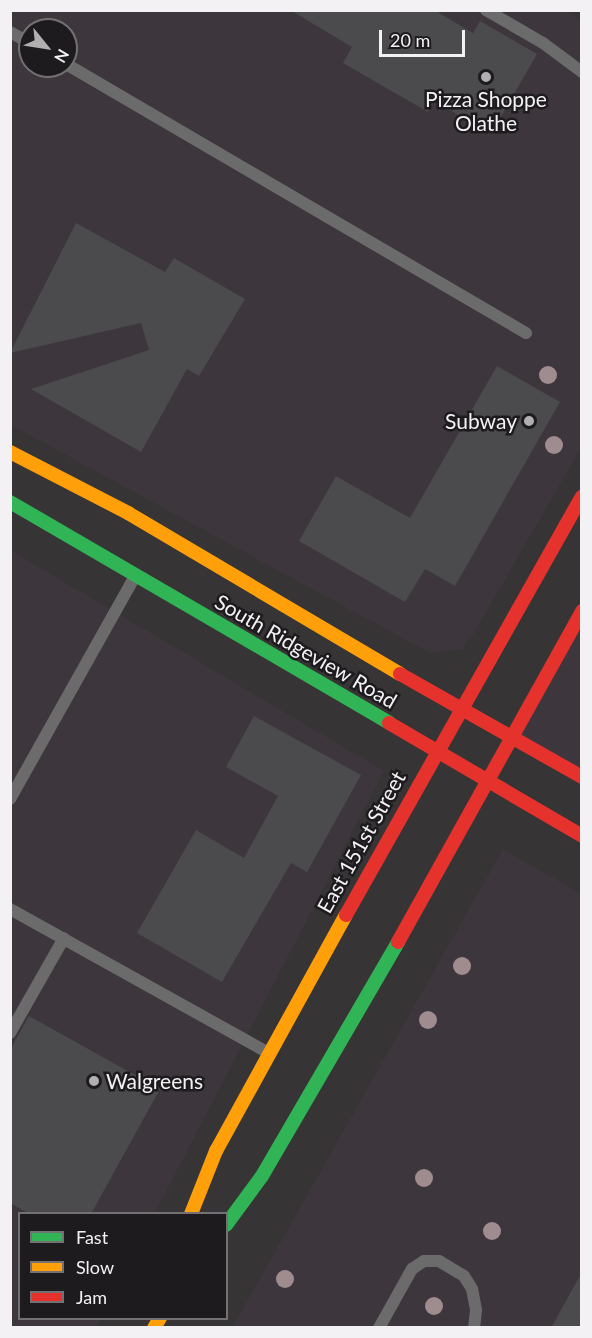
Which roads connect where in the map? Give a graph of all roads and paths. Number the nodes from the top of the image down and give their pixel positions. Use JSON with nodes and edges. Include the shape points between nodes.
{"nodes":[{"id":1,"x":486,"y":10,"type":"edge"},
{"id":2,"x":78,"y":71,"type":"edge"},
{"id":3,"x":582,"y":72,"type":"edge"},
{"id":4,"x":526,"y":333,"type":"dead end"},
{"id":5,"x":10,"y":452,"type":"edge"},
{"id":6,"x":582,"y":497,"type":"edge"},
{"id":7,"x":10,"y":502,"type":"edge"},
{"id":8,"x":136,"y":575,"type":"junction"},
{"id":9,"x":582,"y":611,"type":"edge"},
{"id":10,"x":459,"y":709,"type":"junction"},
{"id":11,"x":511,"y":738,"type":"junction"},
{"id":12,"x":436,"y":750,"type":"junction"},
{"id":13,"x":582,"y":777,"type":"edge"},
{"id":14,"x":487,"y":781,"type":"junction"},
{"id":15,"x":10,"y":799,"type":"edge"},
{"id":16,"x":582,"y":836,"type":"edge"},
{"id":17,"x":10,"y":909,"type":"edge"},
{"id":18,"x":64,"y":938,"type":"junction"},
{"id":19,"x":10,"y":1033,"type":"edge"},
{"id":20,"x":270,"y":1053,"type":"junction"},
{"id":21,"x":192,"y":1212,"type":"edge"},
{"id":22,"x":228,"y":1222,"type":"edge"},
{"id":23,"x":378,"y":1328,"type":"edge"},
{"id":24,"x":474,"y":1328,"type":"edge"}],
"edges":[{"from":1,"to":3,"type":"lane","via":[[543,43]]},
{"from":2,"to":4,"type":"lane"},
{"from":5,"to":10,"type":"main road","name":"South Ridgeview Road","via":[[128,513]]},
{"from":6,"to":10,"type":"main road","name":"East 151st Street"},
{"from":7,"to":8,"type":"main road","name":"South Ridgeview Road"},
{"from":8,"to":12,"type":"main road","name":"South Ridgeview Road"},
{"from":8,"to":15,"type":"lane"},
{"from":9,"to":11,"type":"main road"},
{"from":10,"to":11,"type":"main road","name":"South Ridgeview Road"},
{"from":10,"to":12,"type":"main road","name":"East 151st Street"},
{"from":11,"to":13,"type":"main road","name":"South Ridgeview Road"},
{"from":11,"to":14,"type":"main road"},
{"from":12,"to":14,"type":"main road","name":"South Ridgeview Road"},
{"from":12,"to":20,"type":"main road","name":"East 151st Street"},
{"from":14,"to":16,"type":"main road","name":"South Ridgeview Road"},
{"from":14,"to":22,"type":"main road","via":[[339,1048],[262,1176]]},
{"from":17,"to":18,"type":"lane"},
{"from":18,"to":19,"type":"lane"},
{"from":18,"to":20,"type":"lane"},
{"from":20,"to":21,"type":"main road","name":"East 151st Street","via":[[216,1151]]},
{"from":23,"to":24,"type":"lane","via":[[412,1269],[432,1261],[454,1267],[464,1276],[472,1289]]}]}
